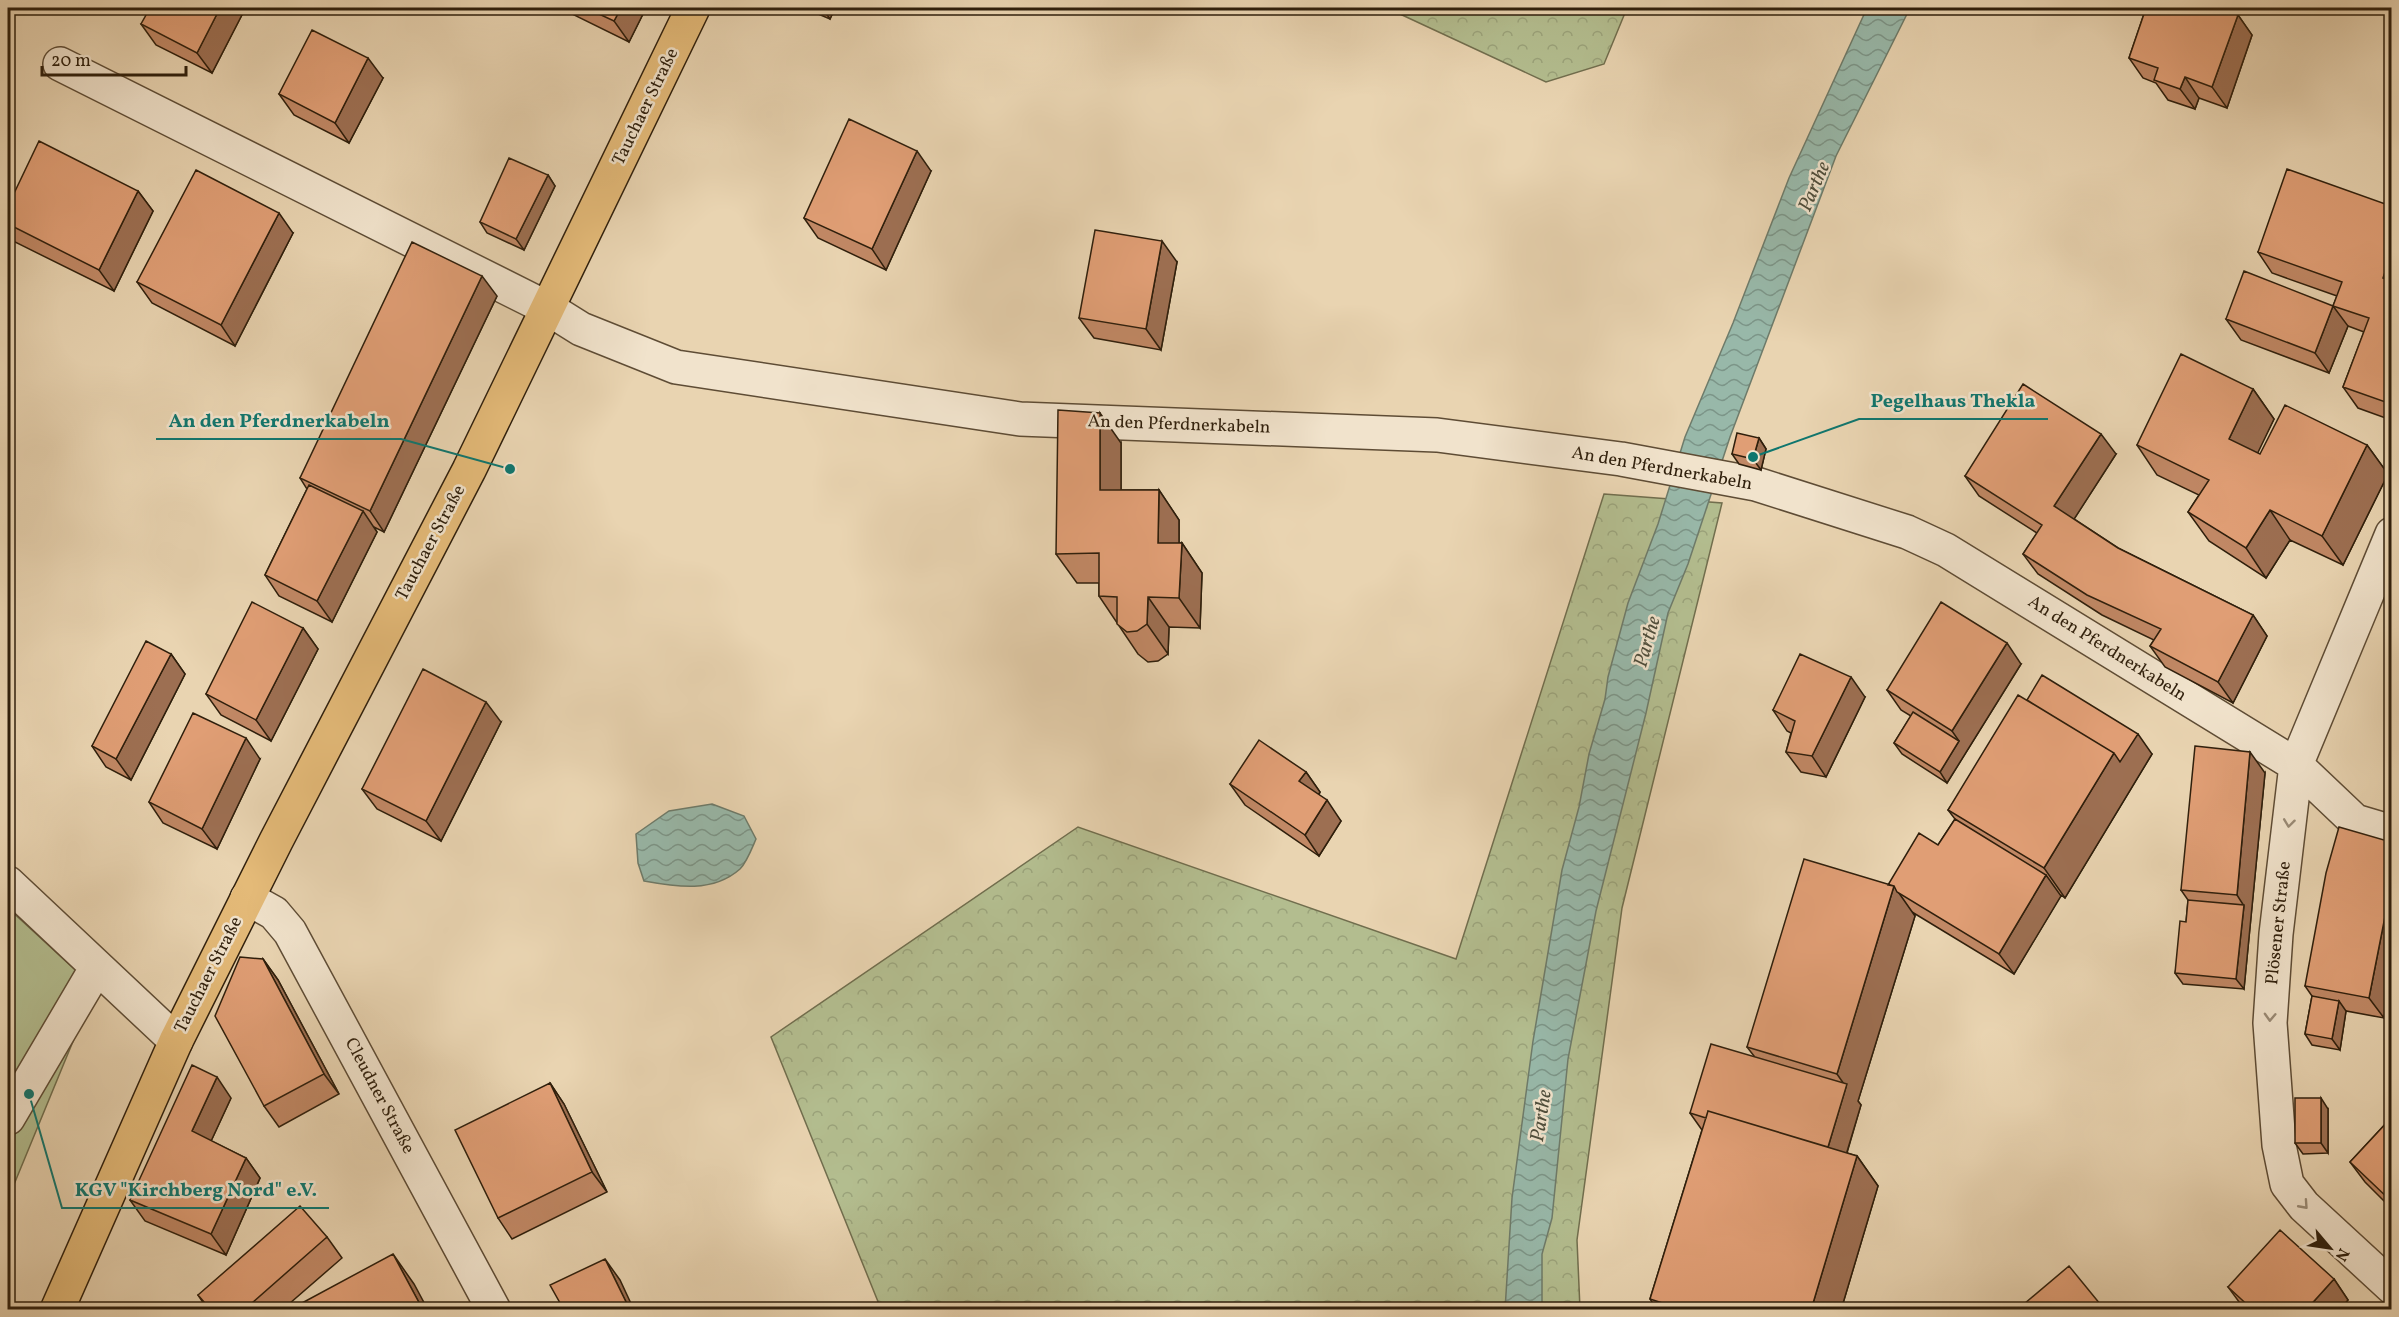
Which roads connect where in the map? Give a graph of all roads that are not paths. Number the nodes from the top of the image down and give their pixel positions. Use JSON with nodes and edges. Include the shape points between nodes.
{"nodes":[{"id":1,"x":693,"y":8,"type":"edge"},
{"id":2,"x":60,"y":64,"type":"dead end"},
{"id":3,"x":549,"y":309,"type":"junction"},
{"id":4,"x":2391,"y":534,"type":"edge"},
{"id":5,"x":2296,"y":765,"type":"junction"},
{"id":6,"x":2391,"y":832,"type":"edge"},
{"id":7,"x":8,"y":883,"type":"edge"},
{"id":8,"x":248,"y":898,"type":"junction"},
{"id":9,"x":97,"y":967,"type":"junction"},
{"id":10,"x":176,"y":1041,"type":"junction"},
{"id":11,"x":8,"y":1118,"type":"edge"},
{"id":12,"x":2391,"y":1287,"type":"edge"},
{"id":13,"x":57,"y":1310,"type":"edge"},
{"id":14,"x":494,"y":1310,"type":"edge"}],
"edges":[{"from":1,"to":3,"type":"main road","name":"Tauchaer Straße"},
{"from":2,"to":3,"type":"street","name":"An den Pferdnerkabeln"},
{"from":3,"to":5,"type":"street","name":"An den Pferdnerkabeln","via":[[581,329],[676,367],[1020,419],[1437,435],[1621,459],[1755,484],[1907,532],[1946,550]]},
{"from":3,"to":8,"type":"main road","name":"Tauchaer Straße"},
{"from":4,"to":5,"type":"street","name":"Plösener Straße"},
{"from":5,"to":6,"type":"street","name":"An den Pferdnerkabeln","via":[[2355,821]]},
{"from":5,"to":12,"type":"street","name":"Plösener Straße","one_way":true,"via":[[2270,1023],[2279,1145],[2287,1184],[2304,1206]]},
{"from":7,"to":9,"type":"street","name":"Tauchaer Straße"},
{"from":8,"to":10,"type":"main road","name":"Tauchaer Straße"},
{"from":8,"to":14,"type":"street","name":"Cleudner Straße","via":[[274,913],[290,932]]},
{"from":9,"to":10,"type":"street","name":"Tauchaer Straße"},
{"from":9,"to":11,"type":"street"},
{"from":10,"to":13,"type":"main road","name":"Tauchaer Straße"}]}
